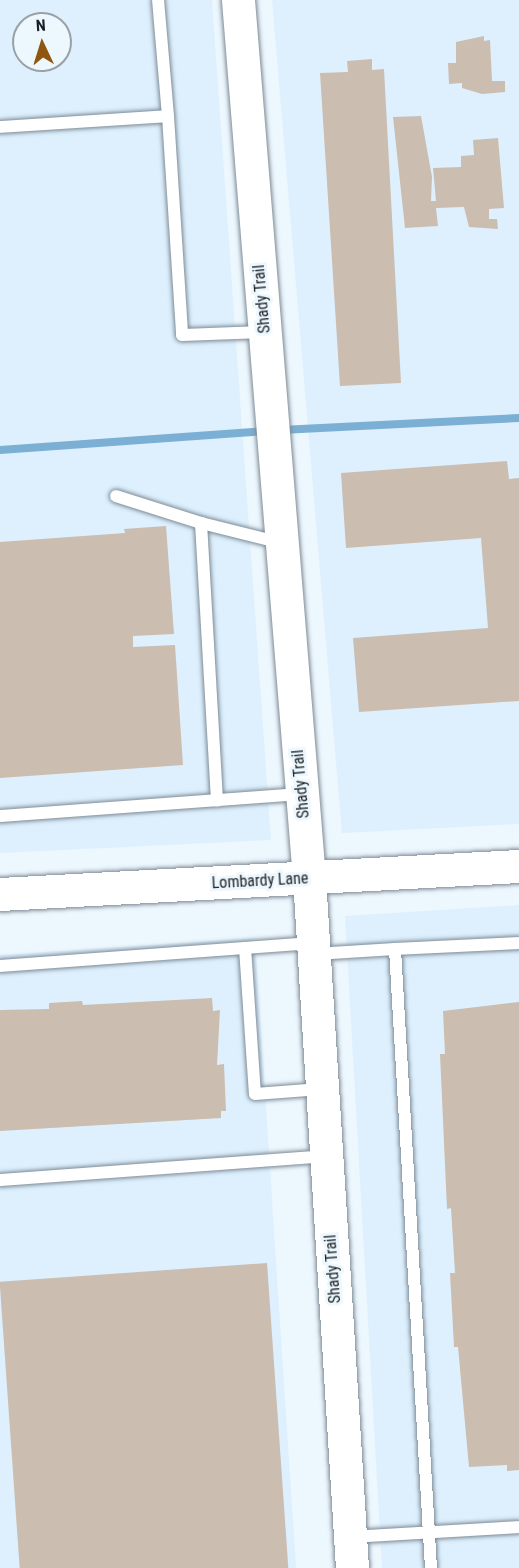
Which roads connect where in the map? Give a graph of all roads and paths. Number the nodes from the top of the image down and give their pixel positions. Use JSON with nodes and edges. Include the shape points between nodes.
{"nodes":[{"id":1,"x":158,"y":0,"type":"edge"},
{"id":2,"x":238,"y":0,"type":"edge"},
{"id":3,"x":168,"y":116,"type":"junction"},
{"id":4,"x":0,"y":128,"type":"edge"},
{"id":5,"x":264,"y":332,"type":"junction"},
{"id":6,"x":116,"y":496,"type":"dead end"},
{"id":7,"x":201,"y":523,"type":"junction"},
{"id":8,"x":281,"y":543,"type":"junction"},
{"id":9,"x":302,"y":794,"type":"junction"},
{"id":10,"x":217,"y":801,"type":"junction"},
{"id":11,"x":0,"y":816,"type":"edge"},
{"id":12,"x":519,"y":866,"type":"edge"},
{"id":13,"x":309,"y":878,"type":"junction"},
{"id":14,"x":0,"y":894,"type":"edge"},
{"id":15,"x":519,"y":944,"type":"edge"},
{"id":16,"x":245,"y":948,"type":"junction"},
{"id":17,"x":313,"y":949,"type":"junction"},
{"id":18,"x":395,"y":949,"type":"junction"},
{"id":19,"x":0,"y":966,"type":"edge"},
{"id":20,"x":321,"y":1089,"type":"junction"},
{"id":21,"x":326,"y":1156,"type":"junction"},
{"id":22,"x":0,"y":1180,"type":"edge"},
{"id":23,"x":519,"y":1527,"type":"edge"},
{"id":24,"x":429,"y":1532,"type":"junction"},
{"id":25,"x":351,"y":1552,"type":"edge"},
{"id":26,"x":431,"y":1568,"type":"edge"}],
"edges":[{"from":1,"to":3,"type":"lane"},
{"from":2,"to":5,"type":"street","name":"Shady Trail"},
{"from":3,"to":4,"type":"lane"},
{"from":3,"to":5,"type":"lane","via":[[182,335]]},
{"from":5,"to":8,"type":"street","name":"Shady Trail"},
{"from":6,"to":7,"type":"lane"},
{"from":7,"to":8,"type":"lane"},
{"from":7,"to":10,"type":"lane"},
{"from":8,"to":9,"type":"street","name":"Shady Trail"},
{"from":9,"to":10,"type":"lane"},
{"from":9,"to":13,"type":"street","name":"Shady Trail"},
{"from":10,"to":11,"type":"lane"},
{"from":12,"to":13,"type":"street","name":"Lombardy Lane"},
{"from":13,"to":14,"type":"street","name":"Lombardy Lane"},
{"from":13,"to":17,"type":"street","name":"Shady Trail"},
{"from":15,"to":18,"type":"lane"},
{"from":16,"to":17,"type":"lane"},
{"from":16,"to":19,"type":"lane"},
{"from":16,"to":20,"type":"lane","via":[[255,1094]]},
{"from":17,"to":18,"type":"lane"},
{"from":17,"to":20,"type":"street","name":"Shady Trail"},
{"from":18,"to":24,"type":"lane"},
{"from":20,"to":21,"type":"street","name":"Shady Trail"},
{"from":21,"to":22,"type":"lane"},
{"from":21,"to":25,"type":"street","name":"Shady Trail"},
{"from":23,"to":24,"type":"lane"},
{"from":24,"to":25,"type":"lane"},
{"from":24,"to":26,"type":"lane"}]}
